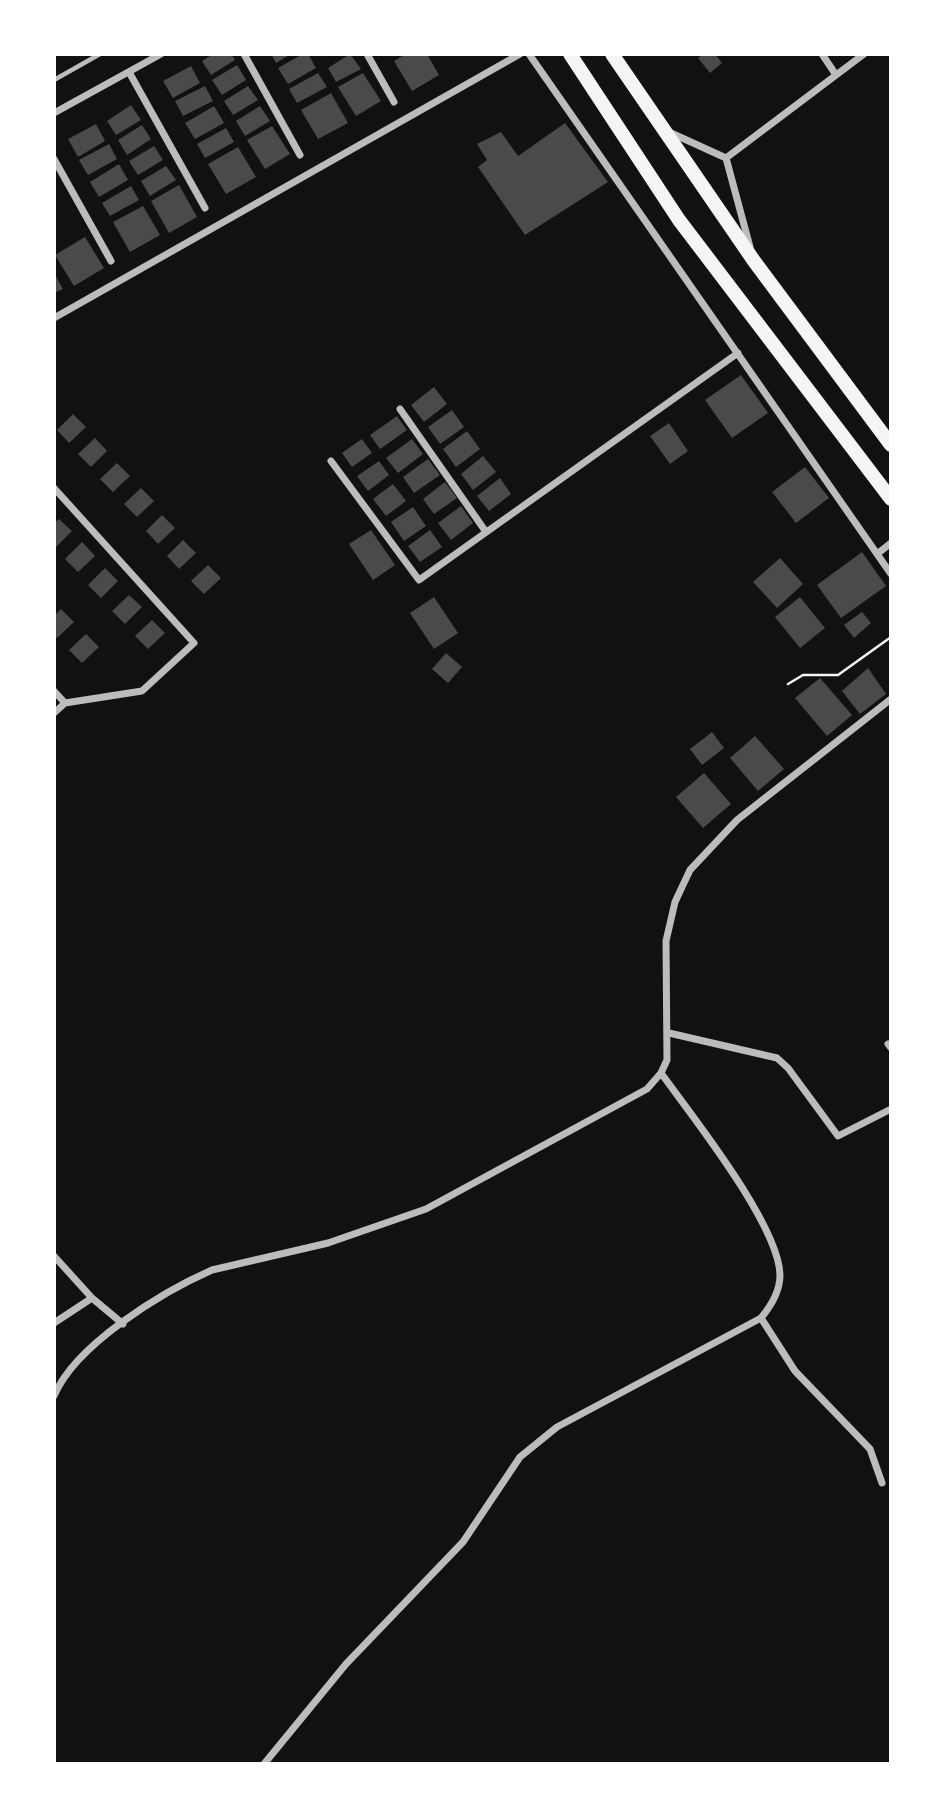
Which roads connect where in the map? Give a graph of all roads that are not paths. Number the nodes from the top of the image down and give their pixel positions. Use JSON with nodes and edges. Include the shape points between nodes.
{"nodes":[{"id":1,"x":100,"y":54,"type":"edge"},
{"id":2,"x":161,"y":54,"type":"edge"},
{"id":3,"x":244,"y":54,"type":"edge"},
{"id":4,"x":367,"y":54,"type":"edge"},
{"id":5,"x":520,"y":54,"type":"edge"},
{"id":6,"x":529,"y":54,"type":"edge"},
{"id":7,"x":570,"y":54,"type":"edge"},
{"id":8,"x":612,"y":54,"type":"edge"},
{"id":9,"x":822,"y":54,"type":"edge"},
{"id":10,"x":864,"y":54,"type":"edge"},
{"id":11,"x":129,"y":72,"type":"junction"},
{"id":12,"x":836,"y":75,"type":"junction"},
{"id":13,"x":54,"y":80,"type":"edge"},
{"id":14,"x":394,"y":102,"type":"dead end"},
{"id":15,"x":54,"y":113,"type":"edge"},
{"id":16,"x":663,"y":129,"type":"junction"},
{"id":17,"x":300,"y":155,"type":"dead end"},
{"id":18,"x":726,"y":158,"type":"junction"},
{"id":19,"x":54,"y":159,"type":"edge"},
{"id":20,"x":205,"y":208,"type":"dead end"},
{"id":21,"x":111,"y":261,"type":"dead end"},
{"id":22,"x":754,"y":261,"type":"junction"},
{"id":23,"x":54,"y":318,"type":"edge"},
{"id":24,"x":738,"y":353,"type":"junction"},
{"id":25,"x":400,"y":409,"type":"dead end"},
{"id":26,"x":891,"y":445,"type":"edge"},
{"id":27,"x":331,"y":461,"type":"dead end"},
{"id":28,"x":54,"y":488,"type":"edge"},
{"id":29,"x":891,"y":499,"type":"edge"},
{"id":30,"x":486,"y":532,"type":"junction"},
{"id":31,"x":891,"y":543,"type":"edge"},
{"id":32,"x":877,"y":554,"type":"junction"},
{"id":33,"x":891,"y":574,"type":"edge"},
{"id":34,"x":54,"y":691,"type":"edge"},
{"id":35,"x":891,"y":699,"type":"edge"},
{"id":36,"x":65,"y":703,"type":"junction"},
{"id":37,"x":54,"y":713,"type":"edge"},
{"id":38,"x":669,"y":1033,"type":"junction"},
{"id":39,"x":661,"y":1073,"type":"junction"},
{"id":40,"x":891,"y":1109,"type":"edge"},
{"id":41,"x":54,"y":1256,"type":"edge"},
{"id":42,"x":92,"y":1298,"type":"junction"},
{"id":43,"x":761,"y":1318,"type":"junction"},
{"id":44,"x":54,"y":1323,"type":"edge"},
{"id":45,"x":123,"y":1324,"type":"junction"},
{"id":46,"x":54,"y":1396,"type":"edge"},
{"id":47,"x":882,"y":1483,"type":"dead end"},
{"id":48,"x":264,"y":1764,"type":"edge"}],
"edges":[{"from":1,"to":13,"type":"lane"},
{"from":2,"to":11,"type":"street"},
{"from":3,"to":17,"type":"street"},
{"from":4,"to":14,"type":"street"},
{"from":5,"to":23,"type":"street"},
{"from":6,"to":24,"type":"street"},
{"from":7,"to":29,"type":"main road","via":[[679,220]]},
{"from":8,"to":16,"type":"main road"},
{"from":9,"to":12,"type":"street"},
{"from":10,"to":12,"type":"street"},
{"from":11,"to":15,"type":"street"},
{"from":11,"to":20,"type":"street"},
{"from":12,"to":18,"type":"street"},
{"from":16,"to":18,"type":"street"},
{"from":16,"to":22,"type":"main road"},
{"from":18,"to":22,"type":"street"},
{"from":19,"to":21,"type":"street"},
{"from":22,"to":26,"type":"main road"},
{"from":24,"to":30,"type":"street"},
{"from":24,"to":32,"type":"street"},
{"from":25,"to":30,"type":"street"},
{"from":27,"to":30,"type":"street","via":[[419,580]]},
{"from":28,"to":36,"type":"street","via":[[194,643],[142,691]]},
{"from":31,"to":32,"type":"street"},
{"from":32,"to":33,"type":"street"},
{"from":34,"to":36,"type":"street"},
{"from":35,"to":38,"type":"street","via":[[737,820],[690,870],[675,902],[666,942]]},
{"from":36,"to":37,"type":"street"},
{"from":38,"to":39,"type":"street"},
{"from":38,"to":40,"type":"street","via":[[777,1058],[838,1136]]},
{"from":39,"to":43,"type":"street","via":[[746,1193],[778,1262],[779,1286]]},
{"from":39,"to":45,"type":"street","via":[[631,1100],[426,1209],[309,1248],[212,1270]]},
{"from":41,"to":42,"type":"street"},
{"from":42,"to":44,"type":"street"},
{"from":42,"to":45,"type":"street"},
{"from":43,"to":47,"type":"street","via":[[795,1371],[870,1449]]},
{"from":43,"to":48,"type":"street","via":[[557,1427],[530,1446],[457,1549],[346,1664]]},
{"from":45,"to":46,"type":"street","via":[[70,1367]]}]}
